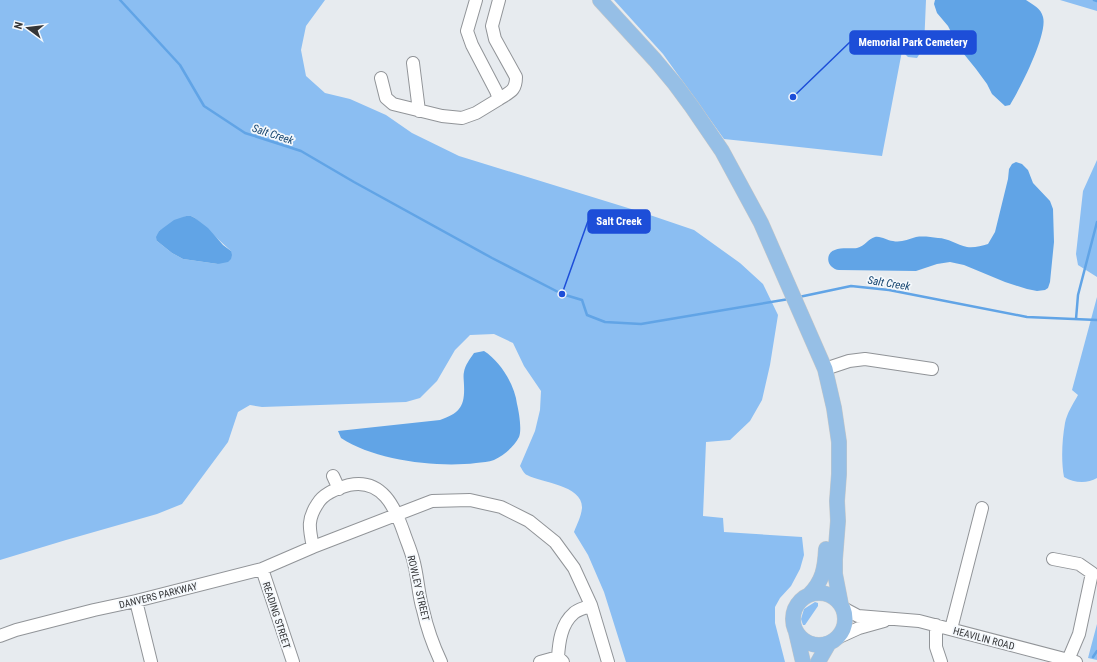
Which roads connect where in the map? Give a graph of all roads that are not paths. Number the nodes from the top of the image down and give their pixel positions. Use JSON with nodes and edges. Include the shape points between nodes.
{"nodes":[{"id":1,"x":476,"y":0,"type":"edge"},
{"id":2,"x":499,"y":0,"type":"edge"},
{"id":3,"x":600,"y":0,"type":"edge"},
{"id":4,"x":413,"y":63,"type":"dead end"},
{"id":5,"x":381,"y":78,"type":"dead end"},
{"id":6,"x":498,"y":99,"type":"junction"},
{"id":7,"x":419,"y":111,"type":"junction"},
{"id":8,"x":825,"y":369,"type":"junction"},
{"id":9,"x":932,"y":369,"type":"dead end"},
{"id":10,"x":332,"y":476,"type":"dead end"},
{"id":11,"x":339,"y":489,"type":"junction"},
{"id":12,"x":837,"y":502,"type":"junction"},
{"id":13,"x":982,"y":508,"type":"dead end"},
{"id":14,"x":397,"y":514,"type":"junction"},
{"id":15,"x":313,"y":546,"type":"junction"},
{"id":16,"x":1053,"y":559,"type":"dead end"},
{"id":17,"x":262,"y":569,"type":"junction"},
{"id":18,"x":809,"y":595,"type":"junction"},
{"id":19,"x":136,"y":601,"type":"junction"},
{"id":20,"x":591,"y":605,"type":"junction"},
{"id":21,"x":842,"y":607,"type":"junction"},
{"id":22,"x":892,"y":619,"type":"junction"},
{"id":23,"x":936,"y":625,"type":"junction"},
{"id":24,"x":951,"y":629,"type":"junction"},
{"id":25,"x":796,"y":632,"type":"junction"},
{"id":26,"x":0,"y":636,"type":"edge"},
{"id":27,"x":833,"y":641,"type":"junction"},
{"id":28,"x":560,"y":660,"type":"edge"},
{"id":29,"x":1072,"y":661,"type":"edge"},
{"id":30,"x":151,"y":662,"type":"edge"},
{"id":31,"x":293,"y":662,"type":"edge"},
{"id":32,"x":441,"y":662,"type":"edge"},
{"id":33,"x":540,"y":662,"type":"edge"},
{"id":34,"x":608,"y":662,"type":"edge"},
{"id":35,"x":803,"y":662,"type":"edge"},
{"id":36,"x":818,"y":662,"type":"edge"},
{"id":37,"x":941,"y":662,"type":"edge"}],
"edges":[{"from":1,"to":6,"type":"street","via":[[467,31]]},
{"from":2,"to":6,"type":"street","via":[[492,26],[495,39],[516,77],[516,87]]},
{"from":3,"to":8,"type":"main road","via":[[655,60],[692,107],[730,164],[784,273]]},
{"from":4,"to":7,"type":"street"},
{"from":5,"to":7,"type":"street","via":[[386,98],[393,104]]},
{"from":6,"to":7,"type":"street","via":[[476,113],[462,118]]},
{"from":8,"to":9,"type":"street","via":[[865,359]]},
{"from":8,"to":12,"type":"main road","via":[[839,442]]},
{"from":10,"to":11,"type":"street"},
{"from":11,"to":14,"type":"street","via":[[355,484],[372,486],[382,492]]},
{"from":11,"to":15,"type":"street","via":[[320,500],[310,517],[309,529]]},
{"from":12,"to":18,"type":"main road","via":[[827,533],[824,573]]},
{"from":12,"to":21,"type":"main road","via":[[835,574]]},
{"from":13,"to":24,"type":"street"},
{"from":14,"to":15,"type":"street","name":"DANVERS PARKWAY"},
{"from":14,"to":20,"type":"street","name":"DANVERS PARKWAY","via":[[432,501],[448,500],[470,500],[501,508],[529,522],[556,542],[574,568]]},
{"from":14,"to":32,"type":"street","name":"ROWLEY STREET","via":[[413,558],[422,609]]},
{"from":15,"to":17,"type":"street","name":"DANVERS PARKWAY"},
{"from":16,"to":29,"type":"street","via":[[1079,564],[1092,573]]},
{"from":17,"to":19,"type":"street","name":"DANVERS PARKWAY"},
{"from":17,"to":31,"type":"street","name":"READING STREET"},
{"from":18,"to":21,"type":"main road","via":[[829,595]]},
{"from":18,"to":25,"type":"main road","via":[[800,601],[795,609],[793,621]]},
{"from":19,"to":26,"type":"street","name":"DANVERS PARKWAY"},
{"from":19,"to":30,"type":"street"},
{"from":20,"to":28,"type":"street","via":[[574,613],[565,625],[559,641]]},
{"from":20,"to":34,"type":"street","name":"DANVERS PARKWAY"},
{"from":21,"to":22,"type":"street","name":"HEAVILIN ROAD","via":[[858,616]]},
{"from":21,"to":27,"type":"main road","via":[[843,630]]},
{"from":22,"to":23,"type":"street","name":"HEAVILIN ROAD","via":[[910,619]]},
{"from":22,"to":27,"type":"street","name":"HEAVILIN ROAD","via":[[859,628]]},
{"from":23,"to":24,"type":"street","name":"HEAVILIN ROAD"},
{"from":23,"to":37,"type":"street","via":[[936,647]]},
{"from":24,"to":29,"type":"street","name":"HEAVILIN ROAD"},
{"from":25,"to":27,"type":"main road","via":[[803,640],[812,644],[822,645]]},
{"from":25,"to":35,"type":"main road"},
{"from":27,"to":36,"type":"main road"},
{"from":28,"to":33,"type":"street"}]}
